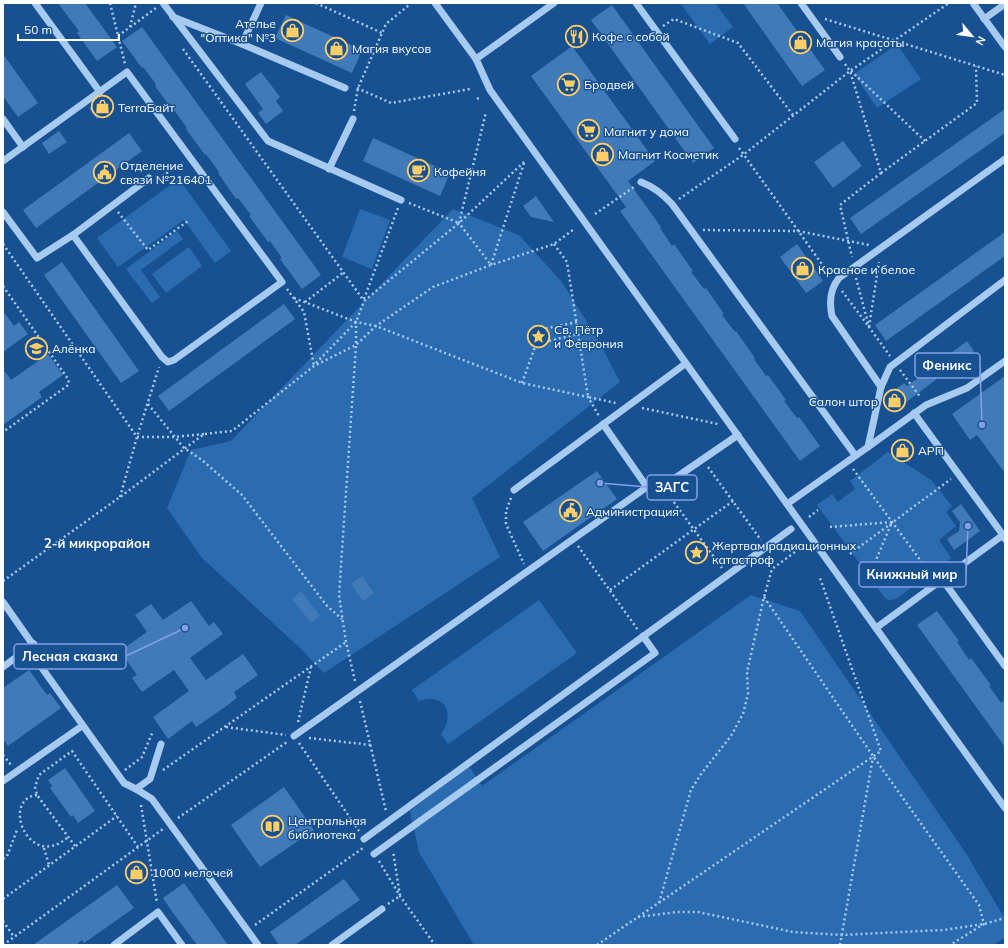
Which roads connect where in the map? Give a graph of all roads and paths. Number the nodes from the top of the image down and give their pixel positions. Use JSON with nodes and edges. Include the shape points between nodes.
{"nodes":[{"id":1,"x":35,"y":3,"type":"edge"},
{"id":2,"x":110,"y":3,"type":"edge"},
{"id":3,"x":136,"y":3,"type":"edge"},
{"id":4,"x":151,"y":3,"type":"edge"},
{"id":5,"x":163,"y":3,"type":"edge"},
{"id":6,"x":261,"y":3,"type":"edge"},
{"id":7,"x":316,"y":3,"type":"edge"},
{"id":8,"x":436,"y":3,"type":"edge"},
{"id":9,"x":554,"y":3,"type":"edge"},
{"id":10,"x":636,"y":3,"type":"edge"},
{"id":11,"x":801,"y":3,"type":"edge"},
{"id":12,"x":948,"y":3,"type":"edge"},
{"id":13,"x":973,"y":3,"type":"edge"},
{"id":14,"x":1005,"y":4,"type":"edge"},
{"id":15,"x":409,"y":5,"type":"dead end"},
{"id":16,"x":155,"y":9,"type":"junction"},
{"id":17,"x":809,"y":14,"type":"junction"},
{"id":18,"x":173,"y":17,"type":"junction"},
{"id":19,"x":674,"y":19,"type":"dead end"},
{"id":20,"x":984,"y":19,"type":"junction"},
{"id":21,"x":130,"y":27,"type":"junction"},
{"id":22,"x":382,"y":33,"type":"junction"},
{"id":23,"x":118,"y":36,"type":"junction"},
{"id":24,"x":895,"y":41,"type":"junction"},
{"id":25,"x":242,"y":44,"type":"junction"},
{"id":26,"x":1005,"y":47,"type":"edge"},
{"id":27,"x":182,"y":48,"type":"dead end"},
{"id":28,"x":840,"y":57,"type":"joint"},
{"id":29,"x":476,"y":59,"type":"junction"},
{"id":30,"x":976,"y":66,"type":"junction"},
{"id":31,"x":850,"y":71,"type":"junction"},
{"id":32,"x":127,"y":72,"type":"junction"},
{"id":33,"x":1005,"y":75,"type":"edge"},
{"id":34,"x":345,"y":88,"type":"joint"},
{"id":35,"x":358,"y":88,"type":"junction"},
{"id":36,"x":470,"y":89,"type":"dead end"},
{"id":37,"x":100,"y":92,"type":"junction"},
{"id":38,"x":486,"y":112,"type":"dead end"},
{"id":39,"x":793,"y":115,"type":"junction"},
{"id":40,"x":353,"y":119,"type":"joint"},
{"id":41,"x":3,"y":120,"type":"edge"},
{"id":42,"x":734,"y":139,"type":"joint"},
{"id":43,"x":925,"y":141,"type":"junction"},
{"id":44,"x":23,"y":147,"type":"junction"},
{"id":45,"x":743,"y":154,"type":"junction"},
{"id":46,"x":190,"y":157,"type":"junction"},
{"id":47,"x":1005,"y":159,"type":"edge"},
{"id":48,"x":3,"y":161,"type":"edge"},
{"id":49,"x":330,"y":169,"type":"junction"},
{"id":50,"x":881,"y":173,"type":"junction"},
{"id":51,"x":149,"y":178,"type":"joint"},
{"id":52,"x":641,"y":182,"type":"joint"},
{"id":53,"x":401,"y":200,"type":"junction"},
{"id":54,"x":672,"y":204,"type":"junction"},
{"id":55,"x":113,"y":205,"type":"junction"},
{"id":56,"x":3,"y":212,"type":"edge"},
{"id":57,"x":595,"y":214,"type":"dead end"},
{"id":58,"x":188,"y":221,"type":"dead end"},
{"id":59,"x":459,"y":223,"type":"junction"},
{"id":60,"x":574,"y":229,"type":"dead end"},
{"id":61,"x":691,"y":230,"type":"junction"},
{"id":62,"x":798,"y":231,"type":"junction"},
{"id":63,"x":73,"y":235,"type":"junction"},
{"id":64,"x":849,"y":241,"type":"junction"},
{"id":65,"x":3,"y":244,"type":"edge"},
{"id":66,"x":554,"y":244,"type":"junction"},
{"id":67,"x":881,"y":248,"type":"junction"},
{"id":68,"x":491,"y":265,"type":"junction"},
{"id":69,"x":854,"y":268,"type":"junction"},
{"id":70,"x":344,"y":272,"type":"junction"},
{"id":71,"x":1005,"y":280,"type":"edge"},
{"id":72,"x":835,"y":282,"type":"junction"},
{"id":73,"x":3,"y":286,"type":"edge"},
{"id":74,"x":364,"y":301,"type":"junction"},
{"id":75,"x":305,"y":302,"type":"junction"},
{"id":76,"x":356,"y":322,"type":"junction"},
{"id":77,"x":576,"y":322,"type":"junction"},
{"id":78,"x":376,"y":326,"type":"junction"},
{"id":79,"x":869,"y":327,"type":"junction"},
{"id":80,"x":578,"y":334,"type":"junction"},
{"id":81,"x":536,"y":344,"type":"junction"},
{"id":82,"x":356,"y":345,"type":"junction"},
{"id":83,"x":162,"y":357,"type":"junction"},
{"id":84,"x":1005,"y":361,"type":"edge"},
{"id":85,"x":895,"y":363,"type":"junction"},
{"id":86,"x":685,"y":364,"type":"junction"},
{"id":87,"x":314,"y":366,"type":"junction"},
{"id":88,"x":522,"y":383,"type":"junction"},
{"id":89,"x":881,"y":387,"type":"junction"},
{"id":90,"x":588,"y":397,"type":"junction"},
{"id":91,"x":148,"y":404,"type":"junction"},
{"id":92,"x":628,"y":405,"type":"junction"},
{"id":93,"x":926,"y":405,"type":"junction"},
{"id":94,"x":914,"y":413,"type":"junction"},
{"id":95,"x":603,"y":424,"type":"junction"},
{"id":96,"x":732,"y":427,"type":"junction"},
{"id":97,"x":3,"y":432,"type":"edge"},
{"id":98,"x":204,"y":434,"type":"junction"},
{"id":99,"x":738,"y":435,"type":"junction"},
{"id":100,"x":136,"y":437,"type":"junction"},
{"id":101,"x":175,"y":437,"type":"junction"},
{"id":102,"x":868,"y":447,"type":"junction"},
{"id":103,"x":184,"y":448,"type":"junction"},
{"id":104,"x":855,"y":455,"type":"junction"},
{"id":105,"x":702,"y":460,"type":"junction"},
{"id":106,"x":847,"y":461,"type":"junction"},
{"id":107,"x":958,"y":474,"type":"junction"},
{"id":108,"x":663,"y":488,"type":"junction"},
{"id":109,"x":514,"y":490,"type":"joint"},
{"id":110,"x":652,"y":494,"type":"dead end"},
{"id":111,"x":120,"y":497,"type":"junction"},
{"id":112,"x":733,"y":501,"type":"junction"},
{"id":113,"x":787,"y":504,"type":"junction"},
{"id":114,"x":818,"y":510,"type":"dead end"},
{"id":115,"x":809,"y":517,"type":"dead end"},
{"id":116,"x":892,"y":522,"type":"junction"},
{"id":117,"x":830,"y":527,"type":"dead end"},
{"id":118,"x":694,"y":529,"type":"junction"},
{"id":119,"x":791,"y":530,"type":"dead end"},
{"id":120,"x":1004,"y":536,"type":"edge"},
{"id":121,"x":573,"y":539,"type":"junction"},
{"id":122,"x":766,"y":547,"type":"junction"},
{"id":123,"x":799,"y":549,"type":"dead end"},
{"id":124,"x":850,"y":554,"type":"dead end"},
{"id":125,"x":528,"y":571,"type":"junction"},
{"id":126,"x":727,"y":575,"type":"junction"},
{"id":127,"x":820,"y":578,"type":"dead end"},
{"id":128,"x":868,"y":579,"type":"dead end"},
{"id":129,"x":3,"y":580,"type":"edge"},
{"id":130,"x":939,"y":581,"type":"junction"},
{"id":131,"x":610,"y":590,"type":"junction"},
{"id":132,"x":764,"y":598,"type":"junction"},
{"id":133,"x":3,"y":602,"type":"edge"},
{"id":134,"x":343,"y":619,"type":"junction"},
{"id":135,"x":876,"y":628,"type":"junction"},
{"id":136,"x":643,"y":636,"type":"junction"},
{"id":137,"x":346,"y":642,"type":"junction"},
{"id":138,"x":34,"y":644,"type":"junction"},
{"id":139,"x":1005,"y":666,"type":"edge"},
{"id":140,"x":3,"y":667,"type":"edge"},
{"id":141,"x":311,"y":667,"type":"junction"},
{"id":142,"x":358,"y":692,"type":"junction"},
{"id":143,"x":82,"y":726,"type":"junction"},
{"id":144,"x":225,"y":727,"type":"junction"},
{"id":145,"x":153,"y":731,"type":"dead end"},
{"id":146,"x":294,"y":736,"type":"junction"},
{"id":147,"x":161,"y":744,"type":"dead end"},
{"id":148,"x":371,"y":746,"type":"junction"},
{"id":149,"x":873,"y":756,"type":"junction"},
{"id":150,"x":118,"y":775,"type":"junction"},
{"id":151,"x":150,"y":779,"type":"junction"},
{"id":152,"x":3,"y":781,"type":"edge"},
{"id":153,"x":136,"y":789,"type":"junction"},
{"id":154,"x":37,"y":795,"type":"junction"},
{"id":155,"x":20,"y":800,"type":"dead end"},
{"id":156,"x":141,"y":804,"type":"dead end"},
{"id":157,"x":1005,"y":808,"type":"edge"},
{"id":158,"x":117,"y":816,"type":"junction"},
{"id":159,"x":176,"y":819,"type":"dead end"},
{"id":160,"x":389,"y":820,"type":"junction"},
{"id":161,"x":16,"y":826,"type":"dead end"},
{"id":162,"x":165,"y":827,"type":"dead end"},
{"id":163,"x":17,"y":830,"type":"junction"},
{"id":164,"x":20,"y":834,"type":"dead end"},
{"id":165,"x":23,"y":837,"type":"dead end"},
{"id":166,"x":68,"y":838,"type":"junction"},
{"id":167,"x":364,"y":839,"type":"junction"},
{"id":168,"x":147,"y":841,"type":"junction"},
{"id":169,"x":392,"y":841,"type":"junction"},
{"id":170,"x":75,"y":846,"type":"junction"},
{"id":171,"x":138,"y":847,"type":"junction"},
{"id":172,"x":44,"y":848,"type":"junction"},
{"id":173,"x":374,"y":854,"type":"joint"},
{"id":174,"x":3,"y":859,"type":"edge"},
{"id":175,"x":49,"y":865,"type":"junction"},
{"id":176,"x":400,"y":896,"type":"junction"},
{"id":177,"x":3,"y":899,"type":"edge"},
{"id":178,"x":659,"y":903,"type":"junction"},
{"id":179,"x":382,"y":909,"type":"dead end"},
{"id":180,"x":158,"y":912,"type":"junction"},
{"id":181,"x":637,"y":917,"type":"junction"},
{"id":182,"x":1005,"y":918,"type":"edge"},
{"id":183,"x":3,"y":921,"type":"edge"},
{"id":184,"x":984,"y":924,"type":"junction"},
{"id":185,"x":256,"y":925,"type":"dead end"},
{"id":186,"x":842,"y":935,"type":"junction"},
{"id":187,"x":14,"y":937,"type":"junction"},
{"id":188,"x":3,"y":945,"type":"edge"},
{"id":189,"x":114,"y":945,"type":"edge"},
{"id":190,"x":182,"y":945,"type":"edge"},
{"id":191,"x":258,"y":945,"type":"edge"},
{"id":192,"x":332,"y":945,"type":"edge"},
{"id":193,"x":435,"y":945,"type":"edge"},
{"id":194,"x":597,"y":945,"type":"edge"},
{"id":195,"x":840,"y":945,"type":"edge"},
{"id":196,"x":950,"y":945,"type":"edge"}],
"edges":[{"from":1,"to":37,"type":"street"},
{"from":2,"to":23,"type":"path"},
{"from":3,"to":21,"type":"path"},
{"from":4,"to":16,"type":"path"},
{"from":5,"to":16,"type":"path"},
{"from":5,"to":18,"type":"street"},
{"from":6,"to":25,"type":"street"},
{"from":7,"to":22,"type":"path"},
{"from":8,"to":29,"type":"street"},
{"from":9,"to":29,"type":"street"},
{"from":10,"to":42,"type":"street"},
{"from":11,"to":17,"type":"street"},
{"from":12,"to":24,"type":"path"},
{"from":13,"to":20,"type":"street"},
{"from":14,"to":20,"type":"street"},
{"from":15,"to":22,"type":"path","via":[[386,24]]},
{"from":16,"to":21,"type":"path"},
{"from":17,"to":24,"type":"path"},
{"from":17,"to":28,"type":"street"},
{"from":18,"to":25,"type":"street"},
{"from":18,"to":49,"type":"street","via":[[268,141]]},
{"from":19,"to":39,"type":"path","via":[[738,43]]},
{"from":20,"to":26,"type":"street"},
{"from":21,"to":23,"type":"path"},
{"from":22,"to":35,"type":"path"},
{"from":23,"to":32,"type":"path"},
{"from":24,"to":30,"type":"path"},
{"from":24,"to":31,"type":"path"},
{"from":25,"to":34,"type":"street"},
{"from":27,"to":70,"type":"path"},
{"from":28,"to":31,"type":"path"},
{"from":29,"to":86,"type":"street","via":[[490,90]]},
{"from":30,"to":33,"type":"path"},
{"from":30,"to":43,"type":"path","via":[[977,104]]},
{"from":31,"to":39,"type":"path"},
{"from":31,"to":43,"type":"path"},
{"from":31,"to":50,"type":"path"},
{"from":32,"to":37,"type":"street"},
{"from":32,"to":46,"type":"street"},
{"from":34,"to":35,"type":"path"},
{"from":35,"to":36,"type":"path","via":[[391,103]]},
{"from":35,"to":40,"type":"path"},
{"from":37,"to":44,"type":"street"},
{"from":38,"to":59,"type":"path"},
{"from":39,"to":45,"type":"path"},
{"from":40,"to":49,"type":"street"},
{"from":41,"to":44,"type":"street"},
{"from":42,"to":45,"type":"path"},
{"from":43,"to":50,"type":"path"},
{"from":44,"to":48,"type":"street"},
{"from":45,"to":54,"type":"path"},
{"from":45,"to":62,"type":"path"},
{"from":46,"to":51,"type":"path","via":[[158,180]]},
{"from":46,"to":83,"type":"street","via":[[282,282],[174,360],[168,362]]},
{"from":47,"to":67,"type":"street"},
{"from":49,"to":53,"type":"street"},
{"from":50,"to":64,"type":"path","via":[[840,205]]},
{"from":51,"to":55,"type":"street"},
{"from":52,"to":54,"type":"street","via":[[662,192]]},
{"from":52,"to":57,"type":"path"},
{"from":53,"to":59,"type":"path"},
{"from":53,"to":74,"type":"path"},
{"from":54,"to":61,"type":"street"},
{"from":55,"to":58,"type":"path","via":[[148,250]]},
{"from":55,"to":63,"type":"street"},
{"from":56,"to":63,"type":"street","via":[[37,258]]},
{"from":59,"to":68,"type":"path"},
{"from":59,"to":68,"type":"path","via":[[524,162]]},
{"from":59,"to":74,"type":"path"},
{"from":60,"to":66,"type":"path"},
{"from":61,"to":62,"type":"path"},
{"from":61,"to":104,"type":"street"},
{"from":62,"to":64,"type":"path"},
{"from":62,"to":72,"type":"path"},
{"from":63,"to":83,"type":"street"},
{"from":64,"to":67,"type":"path"},
{"from":64,"to":69,"type":"path"},
{"from":65,"to":100,"type":"path"},
{"from":66,"to":68,"type":"path"},
{"from":66,"to":77,"type":"path","via":[[567,262]]},
{"from":67,"to":69,"type":"street"},
{"from":67,"to":79,"type":"path"},
{"from":68,"to":78,"type":"path","via":[[433,287]]},
{"from":69,"to":72,"type":"street"},
{"from":69,"to":79,"type":"path"},
{"from":70,"to":74,"type":"path"},
{"from":70,"to":75,"type":"path"},
{"from":71,"to":85,"type":"street"},
{"from":72,"to":79,"type":"path"},
{"from":72,"to":89,"type":"street","via":[[829,304],[832,316]]},
{"from":73,"to":97,"type":"path","via":[[69,383]]},
{"from":74,"to":76,"type":"path"},
{"from":75,"to":76,"type":"path"},
{"from":75,"to":87,"type":"path","via":[[294,298],[304,312]]},
{"from":76,"to":78,"type":"path"},
{"from":76,"to":82,"type":"path"},
{"from":76,"to":87,"type":"path"},
{"from":77,"to":80,"type":"path"},
{"from":77,"to":81,"type":"path","via":[[534,331],[530,338]]},
{"from":78,"to":82,"type":"path"},
{"from":78,"to":88,"type":"path"},
{"from":79,"to":85,"type":"path"},
{"from":80,"to":81,"type":"path"},
{"from":80,"to":90,"type":"path"},
{"from":81,"to":88,"type":"path"},
{"from":82,"to":87,"type":"path"},
{"from":82,"to":134,"type":"path","via":[[339,595]]},
{"from":83,"to":91,"type":"path"},
{"from":84,"to":93,"type":"street","via":[[967,388]]},
{"from":85,"to":89,"type":"street","via":[[890,367]]},
{"from":85,"to":93,"type":"path"},
{"from":86,"to":92,"type":"street"},
{"from":86,"to":96,"type":"street"},
{"from":87,"to":98,"type":"path","via":[[232,431]]},
{"from":88,"to":90,"type":"path"},
{"from":89,"to":102,"type":"street"},
{"from":90,"to":92,"type":"path"},
{"from":90,"to":95,"type":"path"},
{"from":91,"to":100,"type":"path"},
{"from":91,"to":101,"type":"path"},
{"from":92,"to":95,"type":"street"},
{"from":92,"to":96,"type":"path"},
{"from":93,"to":94,"type":"street"},
{"from":94,"to":102,"type":"street"},
{"from":94,"to":107,"type":"street"},
{"from":95,"to":109,"type":"street"},
{"from":95,"to":121,"type":"street","via":[[647,487]]},
{"from":96,"to":99,"type":"street"},
{"from":98,"to":101,"type":"path"},
{"from":98,"to":103,"type":"path"},
{"from":99,"to":105,"type":"street"},
{"from":99,"to":113,"type":"street"},
{"from":100,"to":101,"type":"path"},
{"from":100,"to":111,"type":"path"},
{"from":101,"to":103,"type":"path"},
{"from":102,"to":104,"type":"street"},
{"from":103,"to":111,"type":"path"},
{"from":103,"to":134,"type":"path","via":[[202,460],[242,495],[327,606]]},
{"from":104,"to":106,"type":"street"},
{"from":105,"to":108,"type":"street"},
{"from":105,"to":112,"type":"path"},
{"from":106,"to":113,"type":"street"},
{"from":106,"to":116,"type":"path"},
{"from":107,"to":116,"type":"path"},
{"from":107,"to":120,"type":"street"},
{"from":108,"to":110,"type":"street"},
{"from":108,"to":118,"type":"path"},
{"from":109,"to":125,"type":"path","via":[[506,511],[506,524]]},
{"from":111,"to":129,"type":"path"},
{"from":112,"to":118,"type":"path"},
{"from":112,"to":122,"type":"path"},
{"from":113,"to":135,"type":"street"},
{"from":114,"to":115,"type":"path"},
{"from":116,"to":117,"type":"path"},
{"from":116,"to":124,"type":"path"},
{"from":116,"to":128,"type":"path"},
{"from":116,"to":130,"type":"path"},
{"from":118,"to":126,"type":"path"},
{"from":118,"to":131,"type":"path"},
{"from":119,"to":122,"type":"street"},
{"from":120,"to":130,"type":"street"},
{"from":121,"to":125,"type":"street"},
{"from":121,"to":131,"type":"path"},
{"from":122,"to":126,"type":"street"},
{"from":123,"to":132,"type":"path","via":[[772,569]]},
{"from":125,"to":142,"type":"street"},
{"from":126,"to":136,"type":"street"},
{"from":127,"to":149,"type":"path","via":[[881,751]]},
{"from":130,"to":135,"type":"street"},
{"from":130,"to":139,"type":"street"},
{"from":131,"to":136,"type":"path"},
{"from":132,"to":149,"type":"path"},
{"from":132,"to":178,"type":"path","via":[[747,672],[748,694],[743,714],[731,736],[691,790]]},
{"from":133,"to":138,"type":"street"},
{"from":134,"to":137,"type":"path"},
{"from":135,"to":157,"type":"street"},
{"from":136,"to":160,"type":"street"},
{"from":136,"to":169,"type":"street","via":[[655,653]]},
{"from":137,"to":141,"type":"path"},
{"from":137,"to":142,"type":"path"},
{"from":138,"to":140,"type":"street"},
{"from":138,"to":143,"type":"street","via":[[42,668]]},
{"from":141,"to":144,"type":"path"},
{"from":141,"to":146,"type":"path"},
{"from":142,"to":146,"type":"street"},
{"from":142,"to":148,"type":"path"},
{"from":143,"to":150,"type":"street"},
{"from":143,"to":152,"type":"street"},
{"from":144,"to":146,"type":"path"},
{"from":144,"to":151,"type":"path"},
{"from":145,"to":150,"type":"path","via":[[142,757]]},
{"from":146,"to":148,"type":"path"},
{"from":146,"to":159,"type":"path"},
{"from":146,"to":167,"type":"path"},
{"from":147,"to":151,"type":"street"},
{"from":148,"to":160,"type":"path"},
{"from":149,"to":178,"type":"path"},
{"from":149,"to":184,"type":"path","via":[[979,905]]},
{"from":149,"to":186,"type":"path"},
{"from":150,"to":153,"type":"street","via":[[124,783]]},
{"from":151,"to":153,"type":"street"},
{"from":153,"to":191,"type":"street","via":[[152,799]]},
{"from":154,"to":155,"type":"path"},
{"from":154,"to":158,"type":"path","via":[[35,787],[39,775],[72,751]]},
{"from":154,"to":166,"type":"path"},
{"from":156,"to":168,"type":"path"},
{"from":158,"to":170,"type":"path"},
{"from":158,"to":171,"type":"path"},
{"from":160,"to":167,"type":"street"},
{"from":161,"to":163,"type":"path"},
{"from":162,"to":168,"type":"path"},
{"from":163,"to":164,"type":"path"},
{"from":163,"to":174,"type":"path","via":[[7,856]]},
{"from":165,"to":172,"type":"path"},
{"from":166,"to":170,"type":"path"},
{"from":166,"to":172,"type":"path","via":[[62,844]]},
{"from":167,"to":185,"type":"path","via":[[369,844]]},
{"from":168,"to":171,"type":"path"},
{"from":168,"to":180,"type":"path"},
{"from":169,"to":173,"type":"street"},
{"from":169,"to":176,"type":"path"},
{"from":170,"to":175,"type":"path"},
{"from":171,"to":187,"type":"path"},
{"from":172,"to":175,"type":"path"},
{"from":173,"to":176,"type":"path"},
{"from":175,"to":177,"type":"path"},
{"from":176,"to":193,"type":"path"},
{"from":178,"to":181,"type":"path"},
{"from":179,"to":192,"type":"street"},
{"from":180,"to":189,"type":"street"},
{"from":180,"to":190,"type":"street"},
{"from":181,"to":186,"type":"path","via":[[698,912],[793,932]]},
{"from":181,"to":194,"type":"path"},
{"from":182,"to":184,"type":"path"},
{"from":183,"to":187,"type":"path"},
{"from":184,"to":186,"type":"path","via":[[943,930]]},
{"from":184,"to":196,"type":"path"},
{"from":186,"to":195,"type":"path"},
{"from":187,"to":188,"type":"path"}]}
